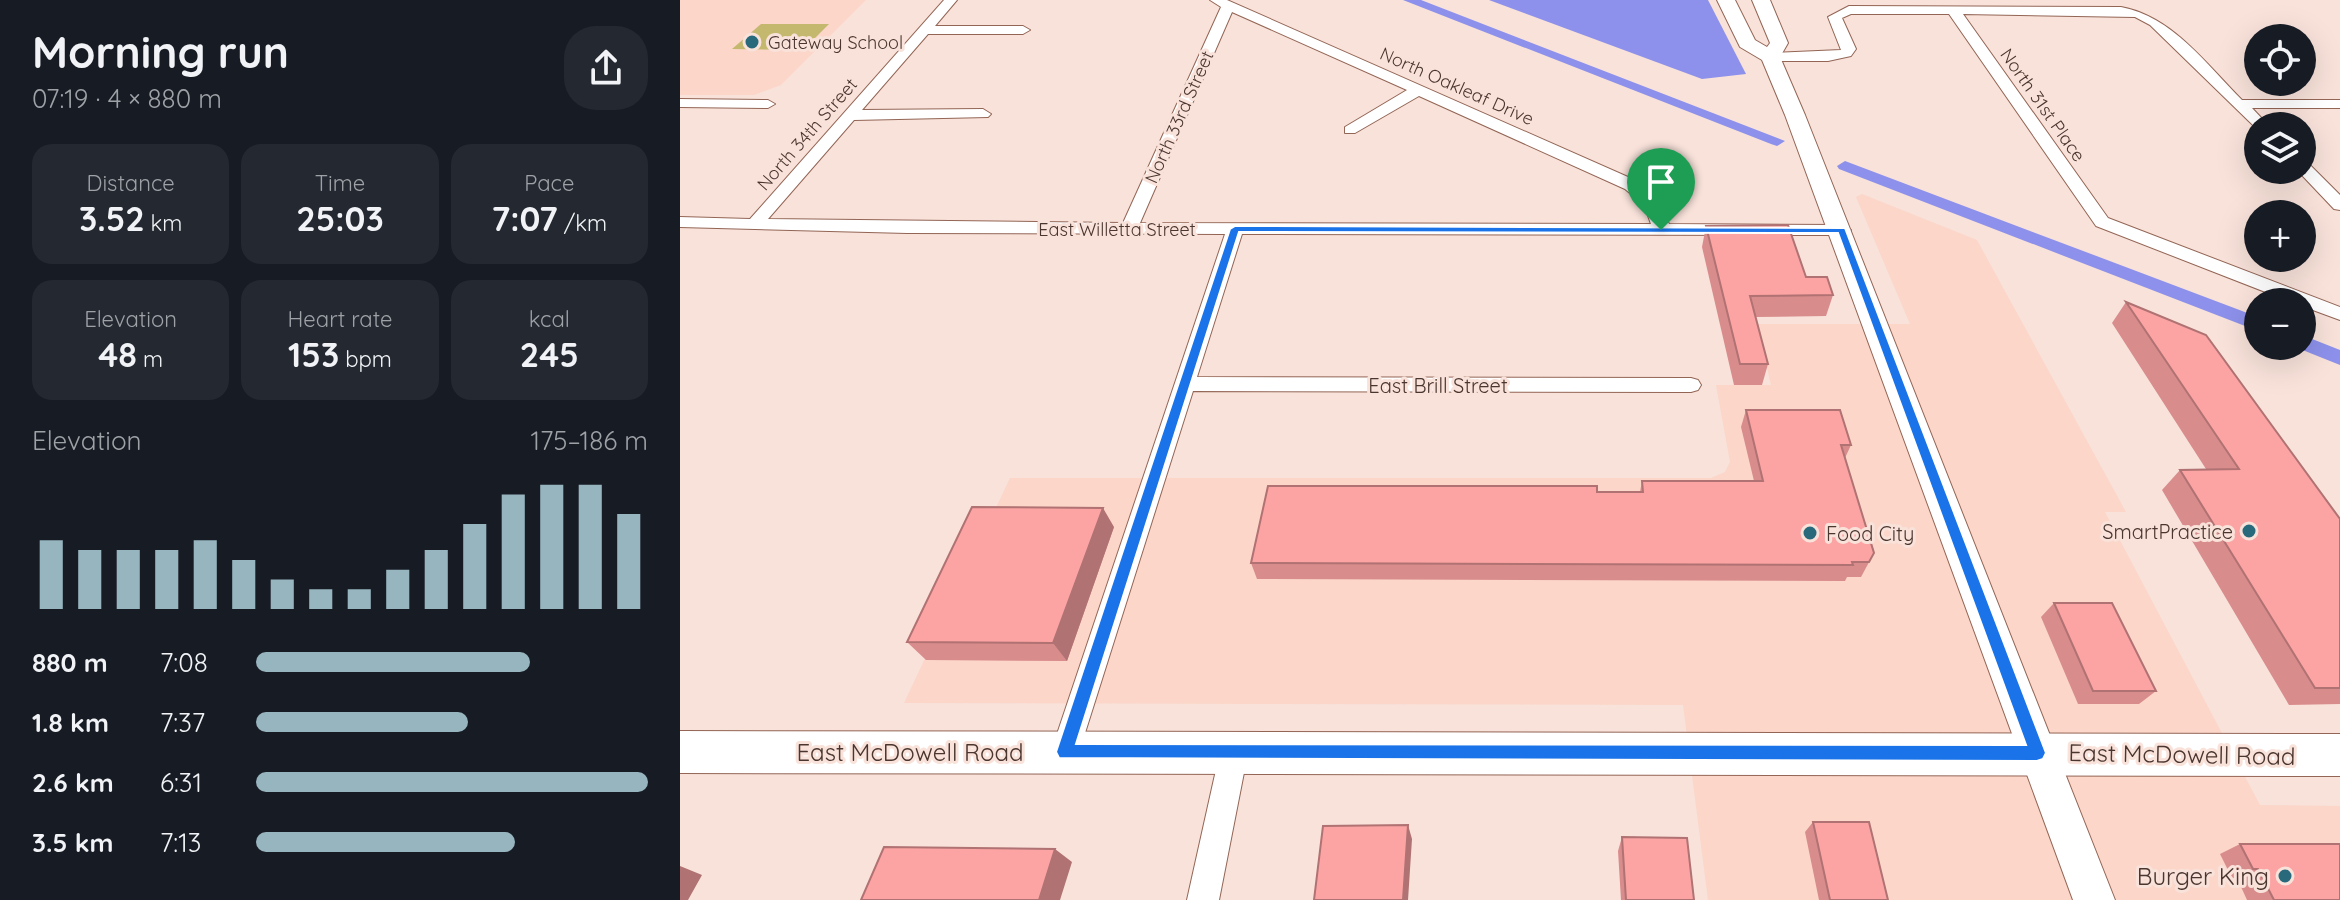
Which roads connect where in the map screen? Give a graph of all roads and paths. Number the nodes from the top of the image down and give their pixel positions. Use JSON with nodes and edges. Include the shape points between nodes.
{"nodes":[{"id":1,"x":951,"y":0,"type":"edge"},
{"id":2,"x":1726,"y":0,"type":"edge"},
{"id":3,"x":1761,"y":0,"type":"edge"},
{"id":4,"x":1222,"y":3,"type":"edge"},
{"id":5,"x":1953,"y":10,"type":"junction"},
{"id":6,"x":925,"y":30,"type":"junction"},
{"id":7,"x":1023,"y":30,"type":"dead end"},
{"id":8,"x":1770,"y":57,"type":"junction"},
{"id":9,"x":1416,"y":91,"type":"junction"},
{"id":10,"x":680,"y":103,"type":"edge"},
{"id":11,"x":768,"y":104,"type":"dead end"},
{"id":12,"x":2238,"y":104,"type":"junction"},
{"id":13,"x":2340,"y":104,"type":"edge"},
{"id":14,"x":2246,"y":112,"type":"edge"},
{"id":15,"x":983,"y":114,"type":"dead end"},
{"id":16,"x":850,"y":115,"type":"junction"},
{"id":17,"x":1350,"y":130,"type":"dead end"},
{"id":18,"x":2316,"y":180,"type":"edge"},
{"id":19,"x":2340,"y":205,"type":"edge"},
{"id":20,"x":680,"y":222,"type":"edge"},
{"id":21,"x":756,"y":222,"type":"junction"},
{"id":22,"x":1129,"y":229,"type":"junction"},
{"id":23,"x":1235,"y":229,"type":"junction"},
{"id":24,"x":1661,"y":230,"type":"junction"},
{"id":25,"x":1842,"y":230,"type":"junction"},
{"id":26,"x":2340,"y":314,"type":"edge"},
{"id":27,"x":1185,"y":384,"type":"junction"},
{"id":28,"x":1691,"y":385,"type":"dead end"},
{"id":29,"x":680,"y":752,"type":"edge"},
{"id":30,"x":1065,"y":752,"type":"junction"},
{"id":31,"x":1234,"y":752,"type":"junction"},
{"id":32,"x":2037,"y":753,"type":"junction"},
{"id":33,"x":2340,"y":755,"type":"edge"},
{"id":34,"x":1203,"y":900,"type":"edge"},
{"id":35,"x":2094,"y":900,"type":"edge"}],
"edges":[{"from":1,"to":6,"type":"street","name":"North 34th Street"},
{"from":2,"to":8,"type":"main road","via":[[1747,43]]},
{"from":3,"to":8,"type":"main road","via":[[1779,43]]},
{"from":4,"to":9,"type":"street","name":"North Oakleaf Drive"},
{"from":4,"to":22,"type":"street","name":"North 33rd Street"},
{"from":5,"to":8,"type":"street","via":[[1849,10],[1835,17],[1849,49],[1846,53]]},
{"from":5,"to":12,"type":"street","via":[[2139,14],[2155,22]]},
{"from":5,"to":26,"type":"street","name":"North 31st Place","via":[[2102,222]]},
{"from":6,"to":7,"type":"street"},
{"from":6,"to":16,"type":"street","name":"North 34th Street"},
{"from":8,"to":25,"type":"main road"},
{"from":9,"to":17,"type":"street"},
{"from":9,"to":24,"type":"street","name":"North Oakleaf Drive","via":[[1631,185],[1656,210]]},
{"from":10,"to":11,"type":"street"},
{"from":12,"to":13,"type":"street"},
{"from":12,"to":14,"type":"street"},
{"from":15,"to":16,"type":"street"},
{"from":16,"to":21,"type":"street","name":"North 34th Street"},
{"from":18,"to":19,"type":"street"},
{"from":20,"to":21,"type":"street","name":"East Willetta Street"},
{"from":21,"to":22,"type":"street","name":"East Willetta Street"},
{"from":22,"to":23,"type":"street","name":"East Willetta Street"},
{"from":23,"to":24,"type":"street","name":"East Willetta Street"},
{"from":23,"to":27,"type":"street"},
{"from":24,"to":25,"type":"street","name":"East Willetta Street"},
{"from":25,"to":32,"type":"main road"},
{"from":27,"to":28,"type":"street","name":"East Brill Street"},
{"from":27,"to":30,"type":"street"},
{"from":29,"to":30,"type":"main road","name":"East McDowell Road"},
{"from":30,"to":31,"type":"main road","name":"East McDowell Road"},
{"from":31,"to":32,"type":"main road","name":"East McDowell Road"},
{"from":31,"to":34,"type":"street"},
{"from":32,"to":33,"type":"main road","name":"East McDowell Road"},
{"from":32,"to":35,"type":"main road"}]}
